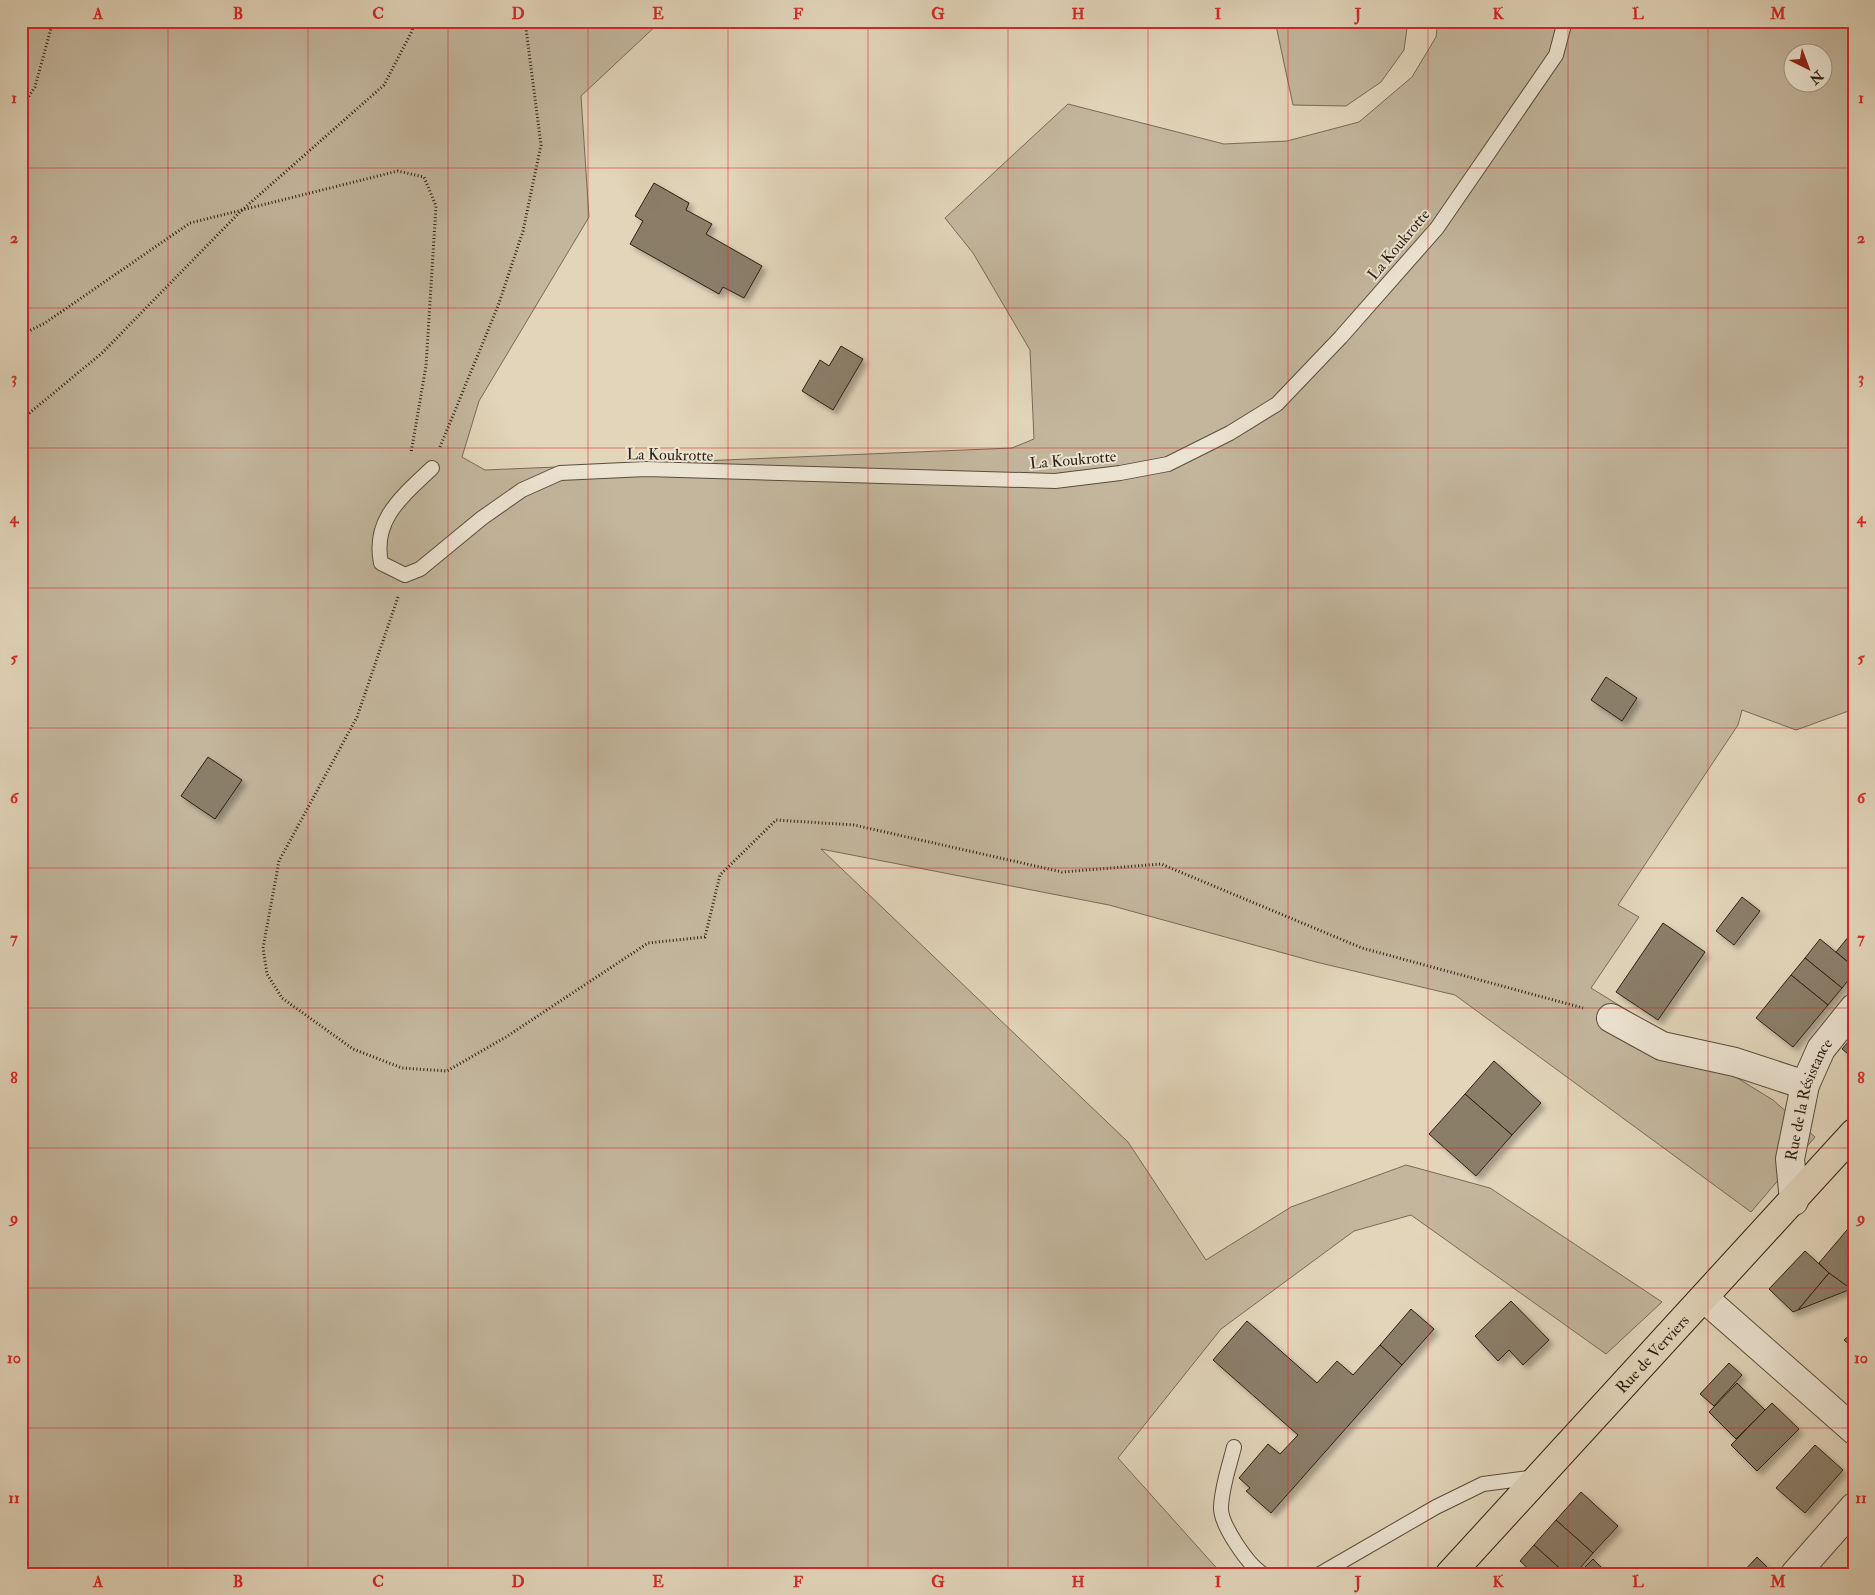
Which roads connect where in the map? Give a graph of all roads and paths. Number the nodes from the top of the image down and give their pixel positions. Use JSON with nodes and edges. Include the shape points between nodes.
{"nodes":[{"id":1,"x":53,"y":21,"type":"edge"},
{"id":2,"x":414,"y":21,"type":"edge"},
{"id":3,"x":524,"y":21,"type":"edge"},
{"id":4,"x":1565,"y":21,"type":"edge"},
{"id":5,"x":21,"y":108,"type":"edge"},
{"id":6,"x":241,"y":211,"type":"junction"},
{"id":7,"x":21,"y":335,"type":"edge"},
{"id":8,"x":21,"y":420,"type":"edge"},
{"id":9,"x":432,"y":468,"type":"joint"},
{"id":10,"x":404,"y":495,"type":"junction"},
{"id":11,"x":405,"y":575,"type":"junction"},
{"id":12,"x":1854,"y":1008,"type":"edge"},
{"id":13,"x":1611,"y":1018,"type":"joint"},
{"id":14,"x":1805,"y":1085,"type":"junction"},
{"id":15,"x":1854,"y":1133,"type":"edge"},
{"id":16,"x":1794,"y":1200,"type":"junction"},
{"id":17,"x":1704,"y":1298,"type":"junction"},
{"id":18,"x":1854,"y":1430,"type":"edge"},
{"id":19,"x":1234,"y":1447,"type":"dead end"},
{"id":20,"x":1540,"y":1476,"type":"junction"},
{"id":21,"x":1854,"y":1507,"type":"edge"},
{"id":22,"x":1263,"y":1574,"type":"edge"},
{"id":23,"x":1320,"y":1574,"type":"edge"},
{"id":24,"x":1450,"y":1574,"type":"edge"},
{"id":25,"x":1795,"y":1574,"type":"edge"}],
"edges":[{"from":1,"to":5,"type":"path","via":[[35,87]]},
{"from":2,"to":6,"type":"path","via":[[384,85]]},
{"from":3,"to":9,"type":"path","via":[[541,145],[523,232],[498,306]]},
{"from":4,"to":11,"type":"lane","name":"La Koukrotte","via":[[1556,55],[1437,228],[1341,337],[1278,404],[1168,464],[1055,482],[646,469],[560,473],[522,490],[420,569]]},
{"from":6,"to":7,"type":"path","via":[[190,223],[45,323]]},
{"from":6,"to":8,"type":"path","via":[[102,353]]},
{"from":6,"to":10,"type":"path","via":[[398,170],[424,177],[436,206],[426,357]]},
{"from":9,"to":10,"type":"lane"},
{"from":10,"to":11,"type":"lane","via":[[382,524],[378,546],[381,563]]},
{"from":11,"to":13,"type":"path","via":[[357,717],[279,862],[263,948],[267,974],[282,998],[353,1049],[402,1068],[447,1071],[506,1037],[648,943],[705,937],[720,875],[776,820],[854,826],[1062,872],[1162,864],[1362,948],[1579,1006]]},
{"from":12,"to":14,"type":"street","name":"Rue de la Résistance","via":[[1821,1049]]},
{"from":13,"to":14,"type":"street","via":[[1662,1046],[1735,1062]]},
{"from":14,"to":16,"type":"street","name":"Rue de la Résistance","via":[[1790,1159]]},
{"from":15,"to":16,"type":"main road","name":"Rue de Verviers"},
{"from":16,"to":17,"type":"main road","name":"Rue de Verviers"},
{"from":17,"to":18,"type":"street"},
{"from":17,"to":20,"type":"main road","name":"Rue de Verviers"},
{"from":19,"to":22,"type":"lane","via":[[1221,1510],[1238,1548]]},
{"from":20,"to":23,"type":"lane","via":[[1483,1484],[1436,1507]]},
{"from":20,"to":24,"type":"main road","name":"Rue de Verviers"},
{"from":21,"to":25,"type":"street"}]}
